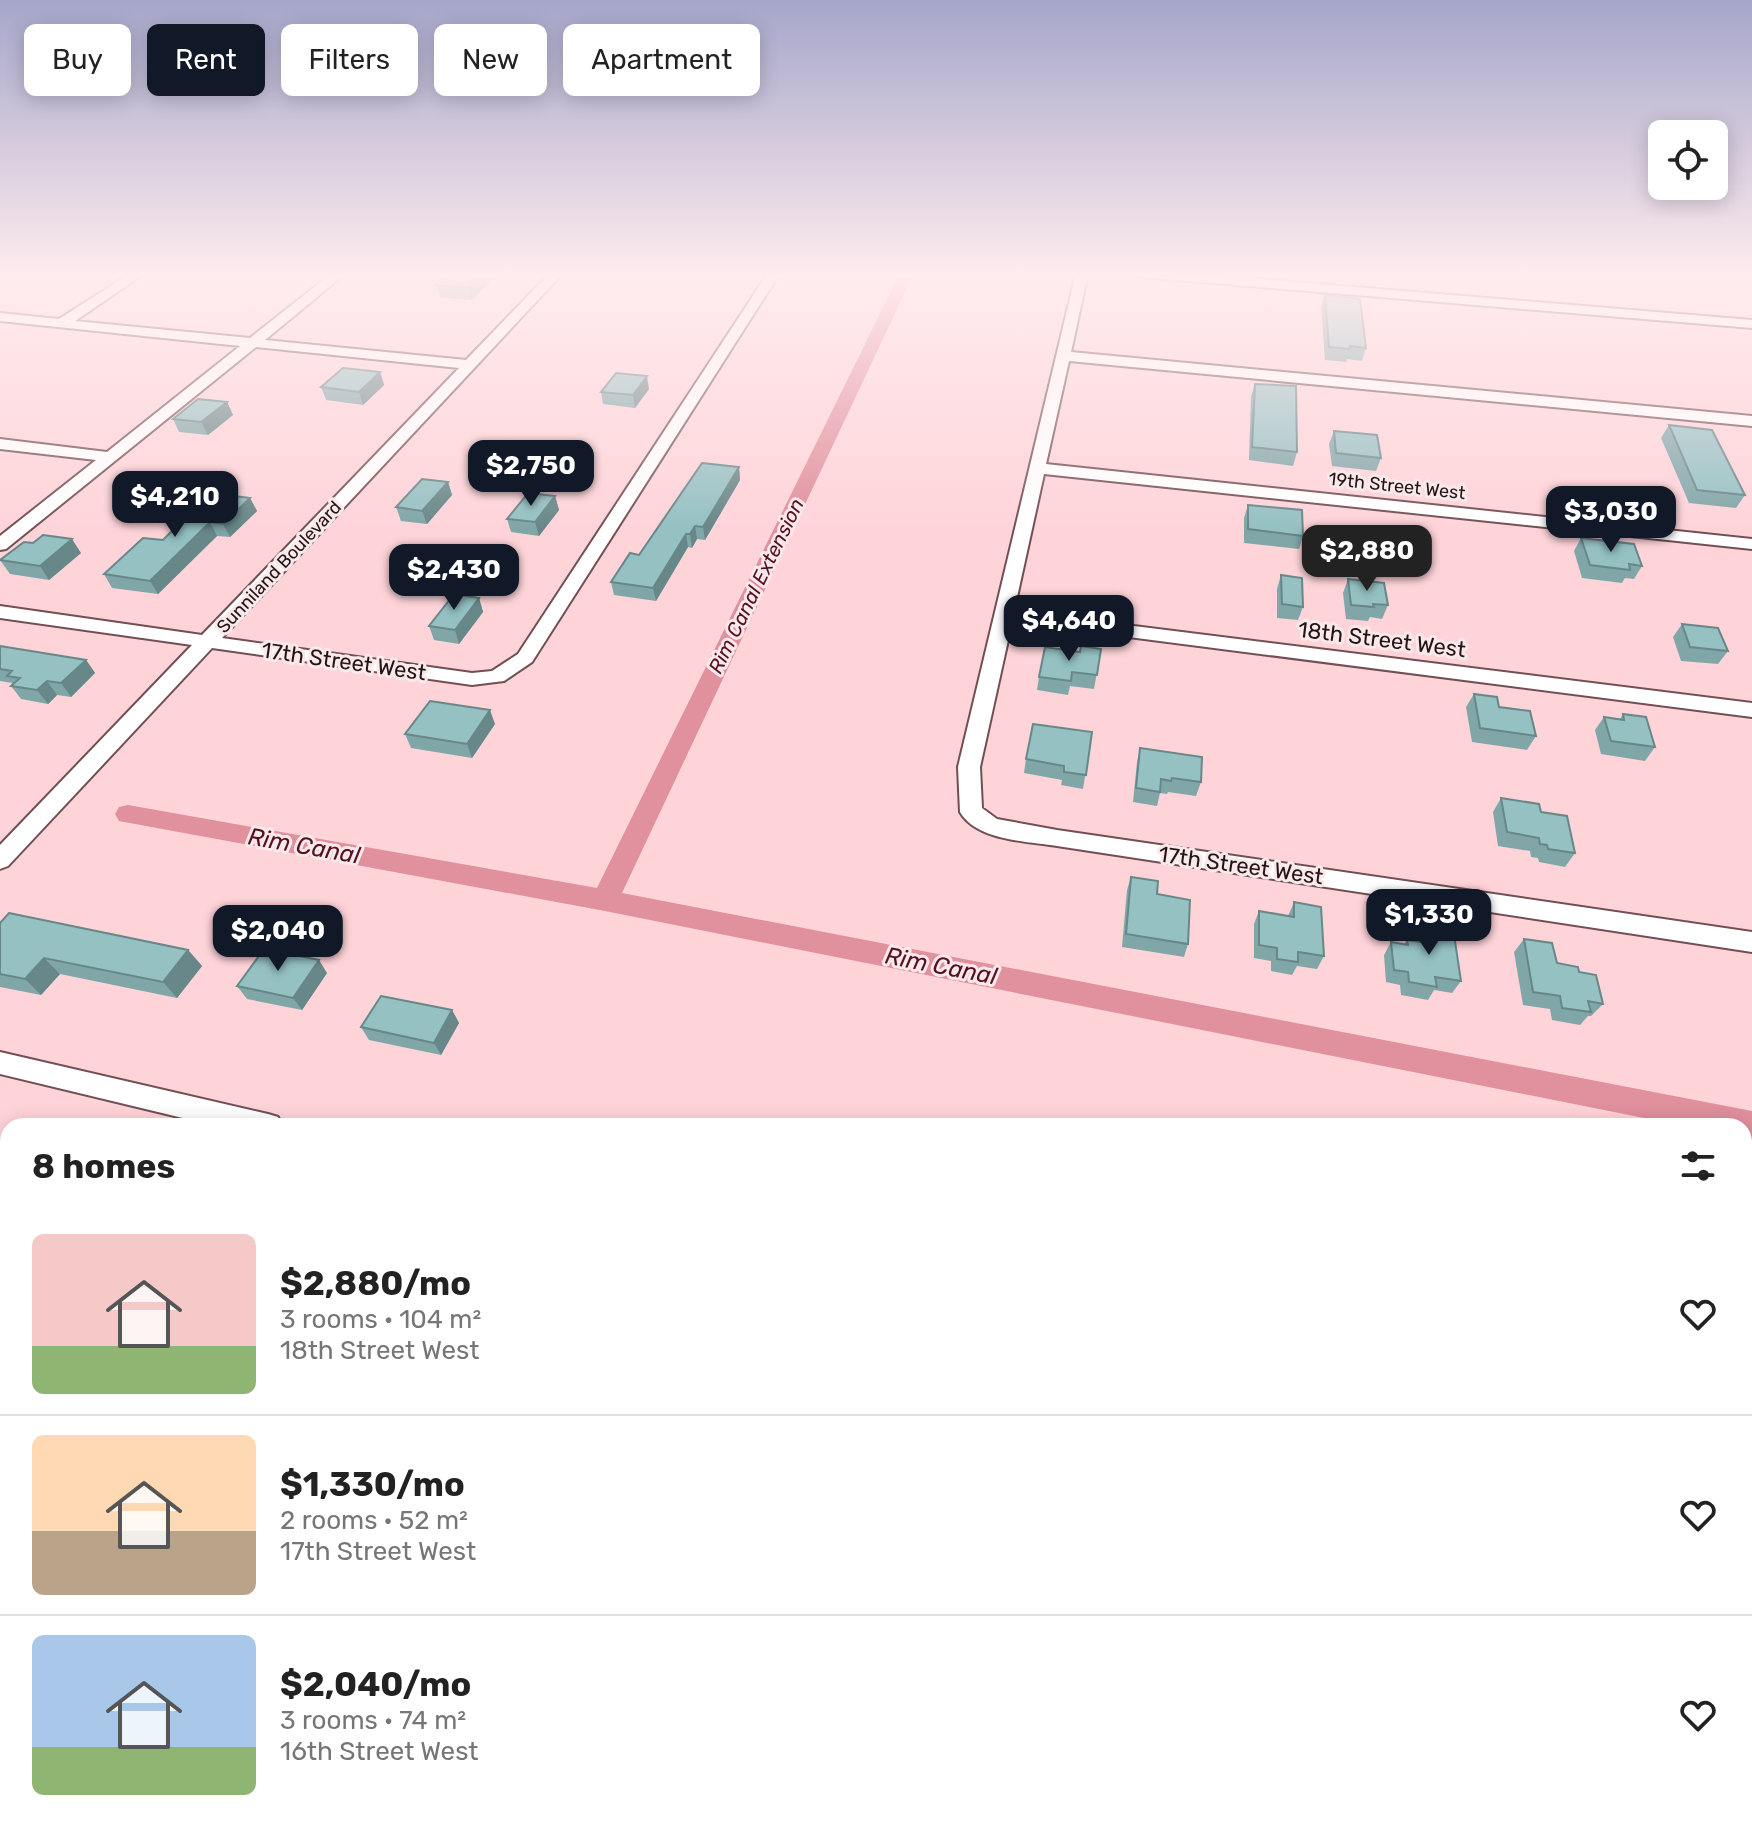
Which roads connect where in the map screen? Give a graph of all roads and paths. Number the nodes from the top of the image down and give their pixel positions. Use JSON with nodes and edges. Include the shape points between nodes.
{"nodes":[{"id":1,"x":233,"y":358,"type":"edge"},
{"id":2,"x":405,"y":358,"type":"edge"},
{"id":3,"x":476,"y":358,"type":"edge"},
{"id":4,"x":719,"y":358,"type":"edge"},
{"id":5,"x":1063,"y":358,"type":"edge"},
{"id":6,"x":1090,"y":358,"type":"edge"},
{"id":7,"x":470,"y":365,"type":"junction"},
{"id":8,"x":1752,"y":421,"type":"edge"},
{"id":9,"x":0,"y":444,"type":"edge"},
{"id":10,"x":109,"y":457,"type":"junction"},
{"id":11,"x":1038,"y":468,"type":"junction"},
{"id":12,"x":1752,"y":544,"type":"edge"},
{"id":13,"x":0,"y":545,"type":"edge"},
{"id":14,"x":0,"y":612,"type":"edge"},
{"id":15,"x":1006,"y":616,"type":"junction"},
{"id":16,"x":208,"y":642,"type":"junction"},
{"id":17,"x":1752,"y":710,"type":"edge"},
{"id":18,"x":0,"y":860,"type":"edge"},
{"id":19,"x":1752,"y":942,"type":"edge"},
{"id":20,"x":0,"y":1063,"type":"edge"},
{"id":21,"x":206,"y":1118,"type":"edge"}],
"edges":[{"from":1,"to":10,"type":"street"},
{"from":2,"to":7,"type":"street"},
{"from":3,"to":7,"type":"street","name":"Sunniland Boulevard"},
{"from":4,"to":16,"type":"street","name":"17th Street West","via":[[525,658],[497,677],[472,679]]},
{"from":5,"to":11,"type":"street"},
{"from":6,"to":8,"type":"street"},
{"from":7,"to":16,"type":"street","name":"Sunniland Boulevard"},
{"from":9,"to":10,"type":"street"},
{"from":10,"to":13,"type":"street"},
{"from":11,"to":12,"type":"street","name":"19th Street West"},
{"from":11,"to":15,"type":"street"},
{"from":14,"to":16,"type":"street","name":"17th Street West"},
{"from":15,"to":17,"type":"street","name":"18th Street West"},
{"from":15,"to":19,"type":"street","name":"17th Street West","via":[[969,767],[971,812],[991,826]]},
{"from":16,"to":18,"type":"street","name":"Sunniland Boulevard"},
{"from":20,"to":21,"type":"street"}]}
